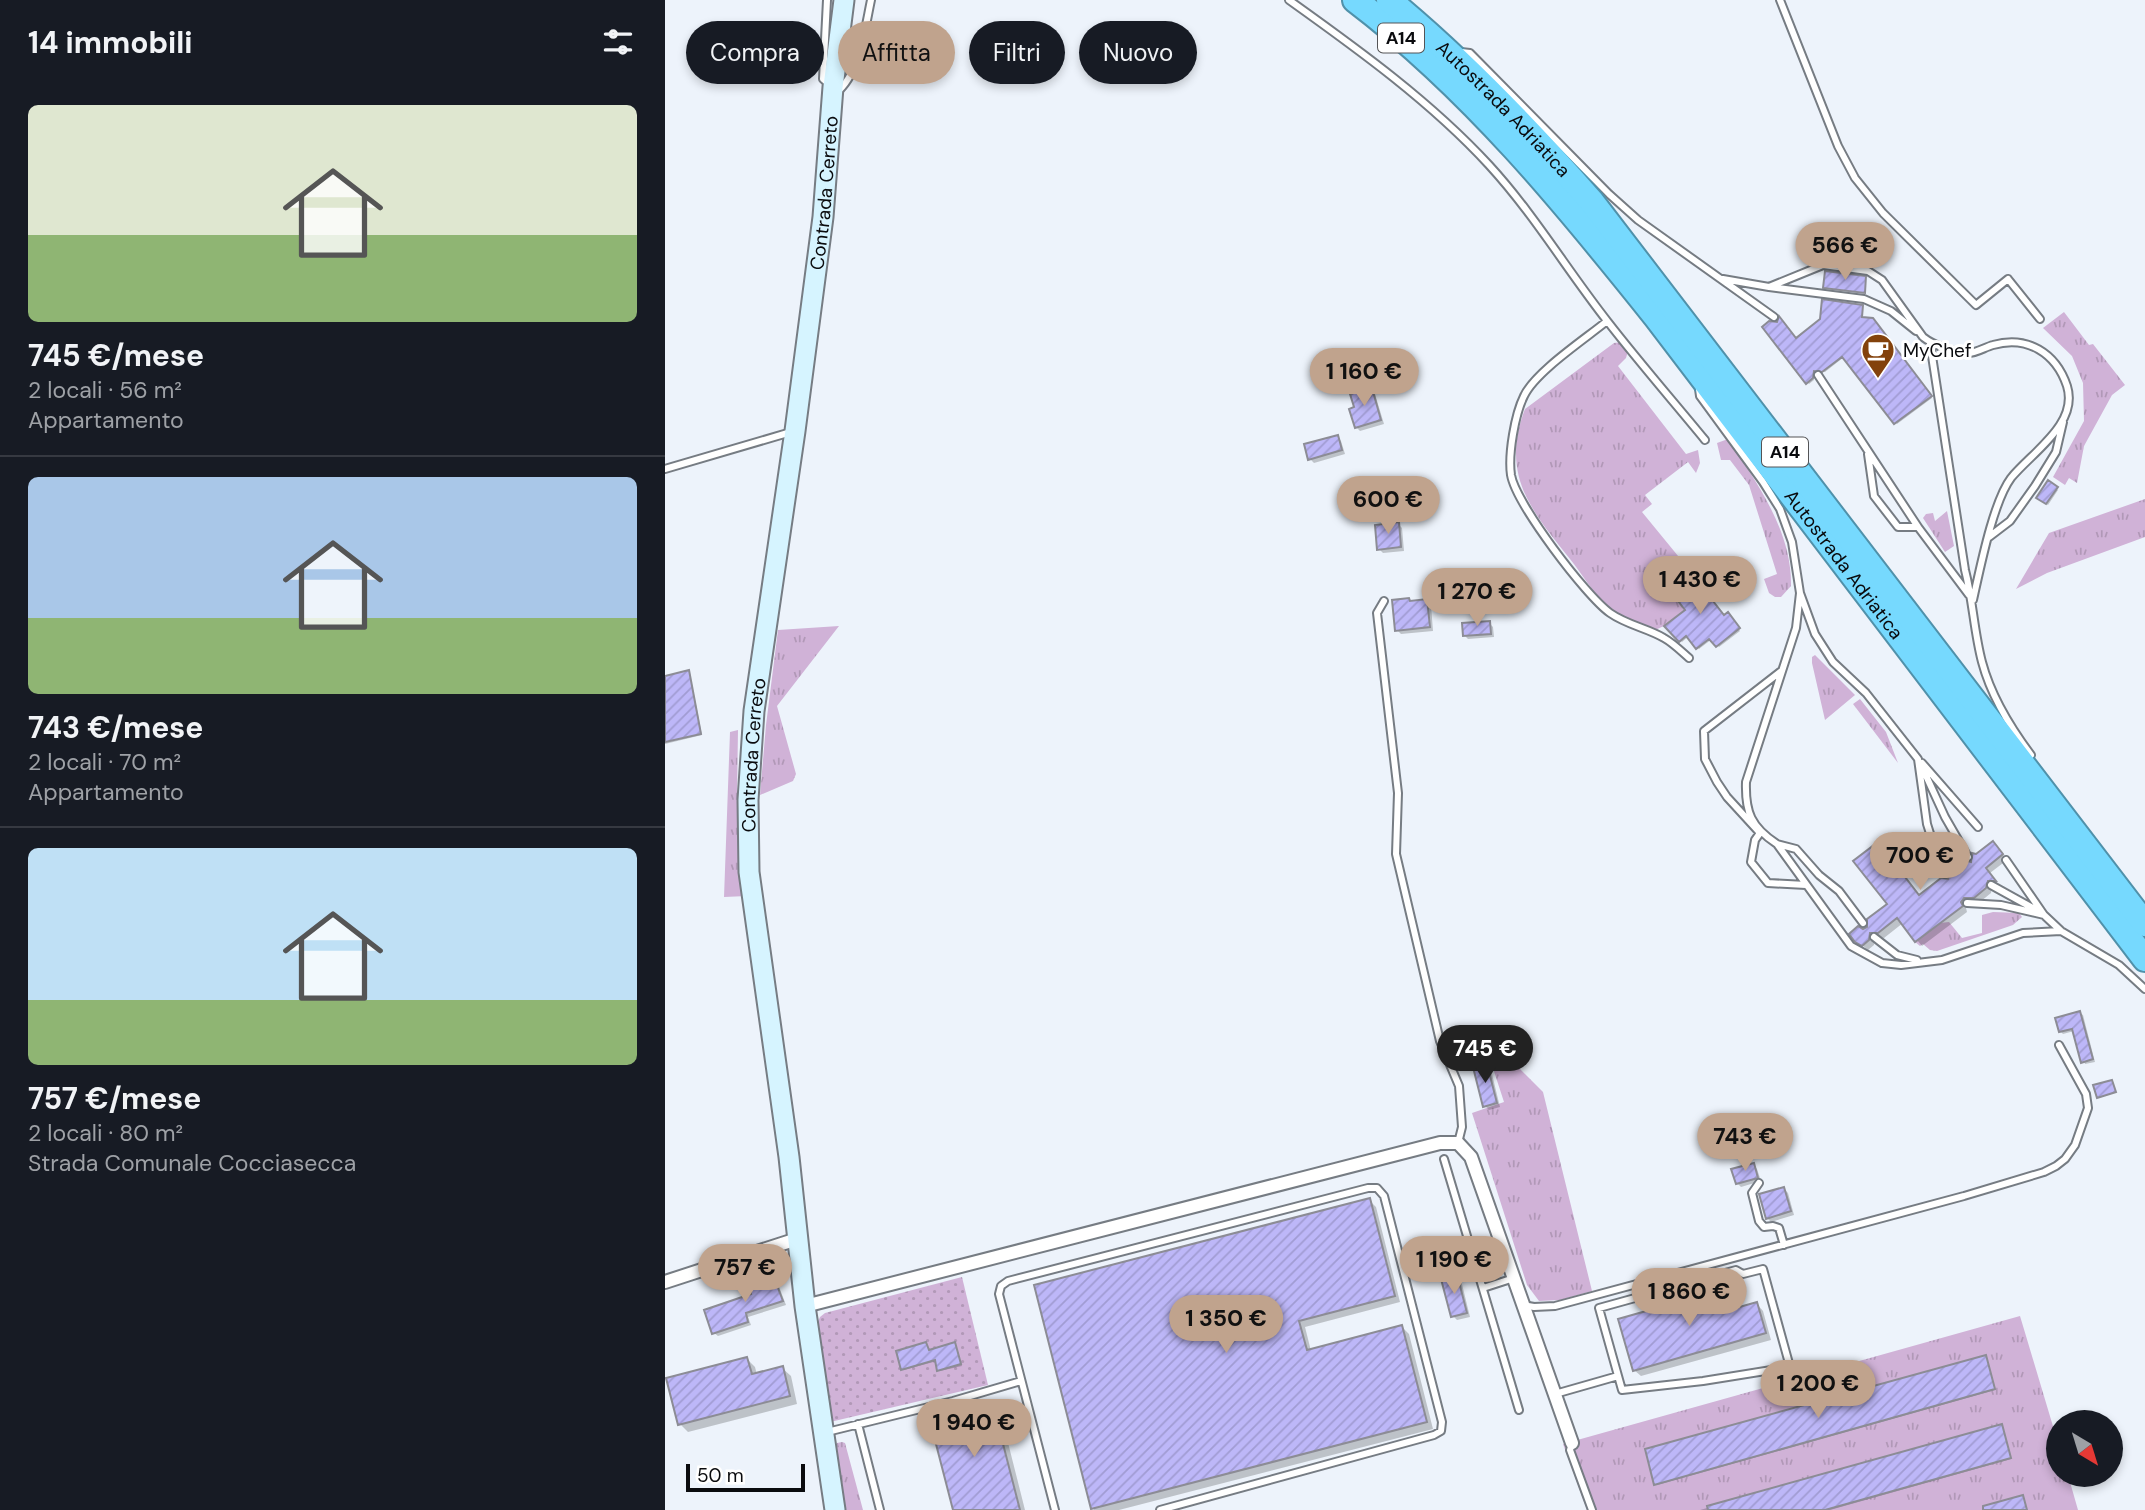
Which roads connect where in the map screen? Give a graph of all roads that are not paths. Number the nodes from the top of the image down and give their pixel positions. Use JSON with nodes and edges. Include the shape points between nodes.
{"nodes":[{"id":1,"x":827,"y":0,"type":"edge"},
{"id":2,"x":844,"y":0,"type":"edge"},
{"id":3,"x":871,"y":0,"type":"edge"},
{"id":4,"x":1289,"y":0,"type":"edge"},
{"id":5,"x":1355,"y":0,"type":"edge"},
{"id":6,"x":1389,"y":0,"type":"edge"},
{"id":7,"x":1780,"y":0,"type":"edge"},
{"id":8,"x":1446,"y":49,"type":"junction"},
{"id":9,"x":832,"y":91,"type":"junction"},
{"id":10,"x":1723,"y":279,"type":"junction"},
{"id":11,"x":1769,"y":287,"type":"junction"},
{"id":12,"x":1774,"y":317,"type":"dead end"},
{"id":13,"x":2040,"y":319,"type":"dead end"},
{"id":14,"x":1607,"y":321,"type":"junction"},
{"id":15,"x":1923,"y":337,"type":"junction"},
{"id":16,"x":1930,"y":343,"type":"junction"},
{"id":17,"x":1698,"y":373,"type":"junction"},
{"id":18,"x":1818,"y":375,"type":"dead end"},
{"id":19,"x":2063,"y":420,"type":"junction"},
{"id":20,"x":795,"y":431,"type":"junction"},
{"id":21,"x":1705,"y":440,"type":"dead end"},
{"id":22,"x":1868,"y":452,"type":"junction"},
{"id":23,"x":665,"y":469,"type":"edge"},
{"id":24,"x":1919,"y":527,"type":"junction"},
{"id":25,"x":1988,"y":538,"type":"junction"},
{"id":26,"x":1800,"y":593,"type":"junction"},
{"id":27,"x":1973,"y":600,"type":"junction"},
{"id":28,"x":1384,"y":601,"type":"dead end"},
{"id":29,"x":1689,"y":658,"type":"dead end"},
{"id":30,"x":1782,"y":671,"type":"junction"},
{"id":31,"x":1918,"y":759,"type":"junction"},
{"id":32,"x":2034,"y":759,"type":"dead end"},
{"id":33,"x":1978,"y":827,"type":"dead end"},
{"id":34,"x":1760,"y":833,"type":"junction"},
{"id":35,"x":1777,"y":844,"type":"junction"},
{"id":36,"x":1968,"y":857,"type":"dead end"},
{"id":37,"x":2006,"y":860,"type":"dead end"},
{"id":38,"x":1945,"y":874,"type":"dead end"},
{"id":39,"x":1807,"y":885,"type":"junction"},
{"id":40,"x":1991,"y":885,"type":"dead end"},
{"id":41,"x":1968,"y":903,"type":"dead end"},
{"id":42,"x":2044,"y":915,"type":"junction"},
{"id":43,"x":1863,"y":923,"type":"dead end"},
{"id":44,"x":2145,"y":925,"type":"edge"},
{"id":45,"x":2061,"y":931,"type":"junction"},
{"id":46,"x":1874,"y":937,"type":"dead end"},
{"id":47,"x":2145,"y":960,"type":"edge"},
{"id":48,"x":1922,"y":962,"type":"junction"},
{"id":49,"x":2145,"y":989,"type":"edge"},
{"id":50,"x":2060,"y":1045,"type":"dead end"},
{"id":51,"x":1458,"y":1143,"type":"junction"},
{"id":52,"x":1444,"y":1159,"type":"dead end"},
{"id":53,"x":1759,"y":1183,"type":"dead end"},
{"id":54,"x":797,"y":1239,"type":"junction"},
{"id":55,"x":1784,"y":1245,"type":"junction"},
{"id":56,"x":1514,"y":1278,"type":"junction"},
{"id":57,"x":665,"y":1282,"type":"edge"},
{"id":58,"x":1483,"y":1288,"type":"junction"},
{"id":59,"x":1524,"y":1305,"type":"junction"},
{"id":60,"x":805,"y":1306,"type":"junction"},
{"id":61,"x":1618,"y":1376,"type":"junction"},
{"id":62,"x":1021,"y":1381,"type":"junction"},
{"id":63,"x":1555,"y":1394,"type":"junction"},
{"id":64,"x":1519,"y":1410,"type":"dead end"},
{"id":65,"x":858,"y":1424,"type":"junction"},
{"id":66,"x":823,"y":1433,"type":"junction"},
{"id":67,"x":1572,"y":1443,"type":"joint"},
{"id":68,"x":835,"y":1510,"type":"edge"},
{"id":69,"x":880,"y":1510,"type":"edge"},
{"id":70,"x":1055,"y":1510,"type":"edge"},
{"id":71,"x":1160,"y":1510,"type":"edge"},
{"id":72,"x":1592,"y":1510,"type":"edge"}],
"edges":[{"from":1,"to":9,"type":"lane","via":[[823,79]]},
{"from":2,"to":9,"type":"main road","name":"Contrada Cerreto"},
{"from":3,"to":9,"type":"lane","via":[[860,50],[845,86]]},
{"from":4,"to":14,"type":"lane","via":[[1409,91],[1487,163],[1520,200]]},
{"from":5,"to":17,"type":"highway","name":"Autostrada Adriatica","number":"A14","via":[[1438,71],[1510,142],[1588,232]]},
{"from":6,"to":8,"type":"highway","name":"Autostrada Adriatica","number":"A14"},
{"from":7,"to":13,"type":"lane","via":[[1838,146],[1883,213],[1976,305],[2008,279]]},
{"from":8,"to":10,"type":"lane","via":[[1470,53],[1609,194]]},
{"from":8,"to":44,"type":"highway","name":"Autostrada Adriatica","number":"A14","via":[[1540,143],[1606,219]]},
{"from":9,"to":20,"type":"main road","name":"Contrada Cerreto","via":[[824,217]]},
{"from":10,"to":11,"type":"lane"},
{"from":10,"to":12,"type":"lane"},
{"from":11,"to":15,"type":"lane","via":[[1864,299],[1891,311]]},
{"from":11,"to":15,"type":"lane","via":[[1823,265],[1868,271],[1882,280]]},
{"from":14,"to":21,"type":"lane"},
{"from":14,"to":29,"type":"lane","via":[[1536,378],[1524,394],[1517,415],[1511,475],[1538,525],[1595,600],[1627,623],[1664,638]]},
{"from":15,"to":16,"type":"lane"},
{"from":16,"to":19,"type":"lane","via":[[1968,354],[2006,341],[2032,344],[2057,367],[2067,388],[2069,403]]},
{"from":16,"to":27,"type":"lane"},
{"from":17,"to":26,"type":"lane","via":[[1700,396],[1780,509],[1792,542]]},
{"from":17,"to":47,"type":"highway","name":"Autostrada Adriatica","number":"A14"},
{"from":18,"to":22,"type":"lane"},
{"from":19,"to":25,"type":"lane","via":[[2010,479]]},
{"from":19,"to":25,"type":"lane","via":[[2056,452],[2035,486],[2010,521]]},
{"from":20,"to":23,"type":"lane"},
{"from":20,"to":54,"type":"main road","name":"Contrada Cerreto","via":[[754,711],[748,836]]},
{"from":22,"to":24,"type":"lane"},
{"from":22,"to":24,"type":"lane","via":[[1874,496],[1898,527]]},
{"from":24,"to":27,"type":"lane"},
{"from":25,"to":27,"type":"lane"},
{"from":26,"to":30,"type":"lane","via":[[1796,628]]},
{"from":26,"to":31,"type":"lane","via":[[1815,634],[1833,662],[1866,693]]},
{"from":27,"to":32,"type":"lane","via":[[1989,684]]},
{"from":28,"to":51,"type":"lane","via":[[1377,613],[1398,793],[1396,854],[1440,1041],[1459,1086],[1462,1127]]},
{"from":30,"to":34,"type":"lane","via":[[1746,782],[1745,803]]},
{"from":30,"to":34,"type":"lane","via":[[1704,731],[1705,759],[1717,782]]},
{"from":31,"to":33,"type":"lane"},
{"from":31,"to":36,"type":"lane"},
{"from":31,"to":38,"type":"lane","via":[[1927,824]]},
{"from":34,"to":35,"type":"lane"},
{"from":34,"to":39,"type":"lane","via":[[1751,862],[1768,883]]},
{"from":35,"to":39,"type":"lane"},
{"from":35,"to":43,"type":"lane","via":[[1796,849],[1839,891]]},
{"from":37,"to":42,"type":"lane"},
{"from":39,"to":48,"type":"lane","via":[[1851,946],[1864,955],[1882,963]]},
{"from":40,"to":42,"type":"lane"},
{"from":41,"to":42,"type":"lane"},
{"from":42,"to":45,"type":"lane"},
{"from":45,"to":48,"type":"lane","via":[[2023,933],[1942,960]]},
{"from":45,"to":49,"type":"lane","via":[[2119,965]]},
{"from":46,"to":48,"type":"lane","via":[[1897,955]]},
{"from":50,"to":55,"type":"lane","via":[[2086,1094],[2088,1108],[2065,1159],[2044,1172]]},
{"from":51,"to":56,"type":"street","via":[[1471,1157]]},
{"from":51,"to":60,"type":"street","via":[[1440,1143]]},
{"from":52,"to":58,"type":"lane"},
{"from":53,"to":55,"type":"lane","via":[[1752,1193],[1759,1221],[1763,1227],[1779,1228]]},
{"from":54,"to":57,"type":"street"},
{"from":54,"to":60,"type":"main road","name":"Contrada Cerreto"},
{"from":55,"to":59,"type":"lane","via":[[1555,1306]]},
{"from":56,"to":58,"type":"lane"},
{"from":56,"to":59,"type":"street"},
{"from":58,"to":64,"type":"lane"},
{"from":59,"to":63,"type":"street"},
{"from":60,"to":66,"type":"main road","name":"Contrada Cerreto"},
{"from":61,"to":61,"type":"lane","via":[[1599,1308],[1736,1270],[1743,1275],[1763,1269],[1790,1367],[1622,1390]]},
{"from":61,"to":63,"type":"lane"},
{"from":62,"to":65,"type":"lane"},
{"from":62,"to":70,"type":"lane"},
{"from":62,"to":71,"type":"lane","via":[[999,1294],[1008,1280],[1377,1188],[1384,1196],[1441,1431]]},
{"from":63,"to":67,"type":"street"},
{"from":65,"to":66,"type":"lane"},
{"from":65,"to":69,"type":"lane"},
{"from":66,"to":68,"type":"main road","name":"Contrada Cerreto"},
{"from":67,"to":72,"type":"lane","via":[[1570,1450]]}]}
